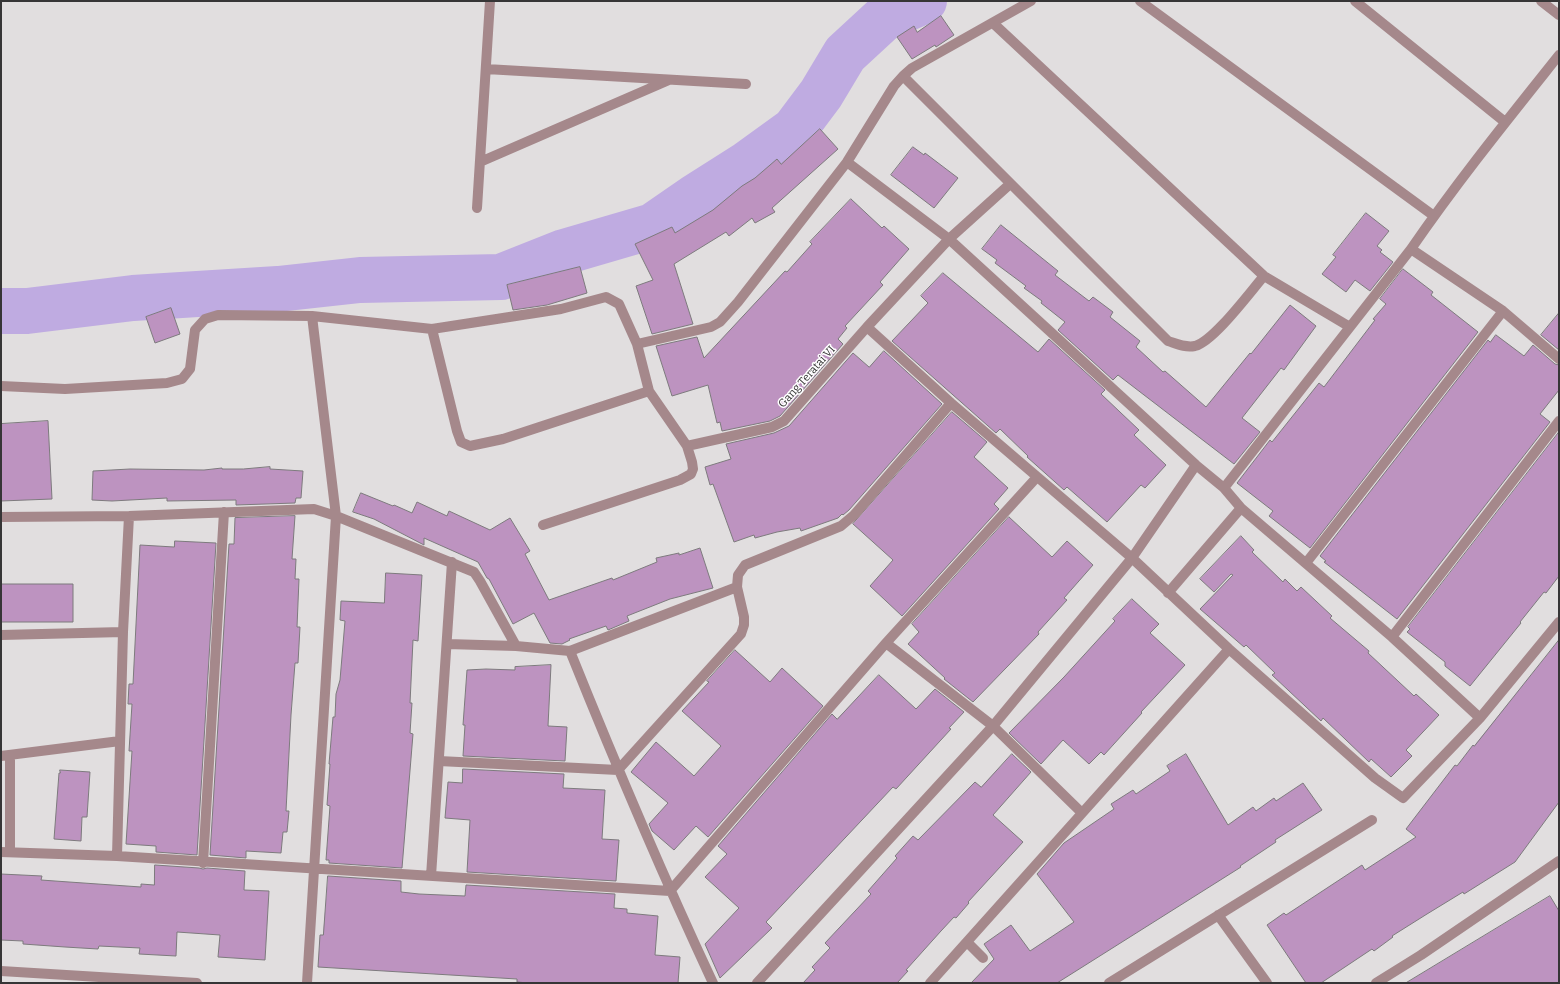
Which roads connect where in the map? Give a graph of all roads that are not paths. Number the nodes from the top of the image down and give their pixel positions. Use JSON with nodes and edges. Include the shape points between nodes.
{"nodes":[{"id":1,"x":490,"y":1,"type":"edge"},
{"id":2,"x":1031,"y":1,"type":"edge"},
{"id":3,"x":1140,"y":1,"type":"edge"},
{"id":4,"x":1355,"y":1,"type":"edge"},
{"id":5,"x":1541,"y":1,"type":"edge"},
{"id":6,"x":1559,"y":15,"type":"edge"},
{"id":7,"x":993,"y":22,"type":"junction"},
{"id":8,"x":1559,"y":55,"type":"edge"},
{"id":9,"x":486,"y":69,"type":"junction"},
{"id":10,"x":903,"y":76,"type":"junction"},
{"id":11,"x":671,"y":80,"type":"junction"},
{"id":12,"x":746,"y":84,"type":"dead end"},
{"id":13,"x":1505,"y":122,"type":"junction"},
{"id":14,"x":480,"y":162,"type":"junction"},
{"id":15,"x":847,"y":162,"type":"junction"},
{"id":16,"x":1010,"y":184,"type":"junction"},
{"id":17,"x":477,"y":208,"type":"dead end"},
{"id":18,"x":1434,"y":216,"type":"junction"},
{"id":19,"x":949,"y":239,"type":"junction"},
{"id":20,"x":1411,"y":249,"type":"junction"},
{"id":21,"x":1264,"y":276,"type":"junction"},
{"id":22,"x":1503,"y":311,"type":"junction"},
{"id":23,"x":312,"y":316,"type":"junction"},
{"id":24,"x":867,"y":327,"type":"junction"},
{"id":25,"x":1350,"y":327,"type":"junction"},
{"id":26,"x":432,"y":329,"type":"junction"},
{"id":27,"x":637,"y":344,"type":"junction"},
{"id":28,"x":1559,"y":359,"type":"edge"},
{"id":29,"x":1,"y":386,"type":"edge"},
{"id":30,"x":649,"y":391,"type":"junction"},
{"id":31,"x":950,"y":403,"type":"junction"},
{"id":32,"x":1559,"y":421,"type":"edge"},
{"id":33,"x":687,"y":446,"type":"junction"},
{"id":34,"x":1196,"y":465,"type":"junction"},
{"id":35,"x":1037,"y":477,"type":"junction"},
{"id":36,"x":1224,"y":488,"type":"junction"},
{"id":37,"x":1241,"y":508,"type":"junction"},
{"id":38,"x":224,"y":512,"type":"junction"},
{"id":39,"x":129,"y":516,"type":"junction"},
{"id":40,"x":336,"y":516,"type":"junction"},
{"id":41,"x":1,"y":517,"type":"edge"},
{"id":42,"x":543,"y":525,"type":"dead end"},
{"id":43,"x":1132,"y":558,"type":"junction"},
{"id":44,"x":452,"y":562,"type":"junction"},
{"id":45,"x":1306,"y":563,"type":"junction"},
{"id":46,"x":737,"y":587,"type":"junction"},
{"id":47,"x":1168,"y":592,"type":"junction"},
{"id":48,"x":1559,"y":622,"type":"edge"},
{"id":49,"x":123,"y":632,"type":"junction"},
{"id":50,"x":1,"y":635,"type":"edge"},
{"id":51,"x":1392,"y":637,"type":"junction"},
{"id":52,"x":886,"y":643,"type":"junction"},
{"id":53,"x":447,"y":644,"type":"junction"},
{"id":54,"x":516,"y":646,"type":"junction"},
{"id":55,"x":1229,"y":649,"type":"junction"},
{"id":56,"x":570,"y":651,"type":"junction"},
{"id":57,"x":1480,"y":718,"type":"junction"},
{"id":58,"x":993,"y":726,"type":"junction"},
{"id":59,"x":120,"y":741,"type":"junction"},
{"id":60,"x":5,"y":756,"type":"edge"},
{"id":61,"x":439,"y":762,"type":"junction"},
{"id":62,"x":618,"y":770,"type":"junction"},
{"id":63,"x":1082,"y":813,"type":"junction"},
{"id":64,"x":1372,"y":820,"type":"dead end"},
{"id":65,"x":5,"y":852,"type":"edge"},
{"id":66,"x":117,"y":856,"type":"junction"},
{"id":67,"x":1559,"y":861,"type":"edge"},
{"id":68,"x":203,"y":863,"type":"junction"},
{"id":69,"x":314,"y":869,"type":"junction"},
{"id":70,"x":431,"y":876,"type":"junction"},
{"id":71,"x":670,"y":891,"type":"junction"},
{"id":72,"x":1218,"y":915,"type":"junction"},
{"id":73,"x":967,"y":942,"type":"junction"},
{"id":74,"x":983,"y":958,"type":"dead end"},
{"id":75,"x":1,"y":971,"type":"edge"},
{"id":76,"x":53,"y":978,"type":"edge"},
{"id":77,"x":197,"y":983,"type":"edge"},
{"id":78,"x":307,"y":983,"type":"edge"},
{"id":79,"x":713,"y":983,"type":"edge"},
{"id":80,"x":757,"y":983,"type":"edge"},
{"id":81,"x":930,"y":983,"type":"edge"},
{"id":82,"x":1109,"y":983,"type":"edge"},
{"id":83,"x":1267,"y":983,"type":"edge"},
{"id":84,"x":1376,"y":983,"type":"edge"}],
"edges":[{"from":1,"to":9,"type":"street"},
{"from":2,"to":7,"type":"street"},
{"from":3,"to":18,"type":"street"},
{"from":4,"to":13,"type":"street"},
{"from":5,"to":6,"type":"street"},
{"from":7,"to":10,"type":"street","via":[[912,68]]},
{"from":7,"to":21,"type":"street"},
{"from":8,"to":13,"type":"street"},
{"from":9,"to":11,"type":"street"},
{"from":9,"to":14,"type":"street"},
{"from":10,"to":15,"type":"street","via":[[894,86]]},
{"from":10,"to":16,"type":"street"},
{"from":11,"to":12,"type":"street"},
{"from":11,"to":14,"type":"street"},
{"from":13,"to":18,"type":"street"},
{"from":14,"to":17,"type":"street"},
{"from":15,"to":19,"type":"street"},
{"from":15,"to":27,"type":"street","via":[[720,322],[711,327]]},
{"from":16,"to":19,"type":"street","name":"Gang Teratai VI"},
{"from":16,"to":21,"type":"street","via":[[1168,341],[1183,347],[1196,346],[1212,336]]},
{"from":18,"to":20,"type":"street"},
{"from":19,"to":24,"type":"street","name":"Gang Teratai VI"},
{"from":19,"to":34,"type":"street"},
{"from":20,"to":22,"type":"street"},
{"from":20,"to":25,"type":"street"},
{"from":21,"to":25,"type":"street"},
{"from":22,"to":28,"type":"street"},
{"from":22,"to":45,"type":"street"},
{"from":23,"to":26,"type":"street"},
{"from":23,"to":29,"type":"street","via":[[218,315],[205,319],[195,330],[190,369],[182,379],[167,383],[64,389]]},
{"from":23,"to":40,"type":"street"},
{"from":24,"to":31,"type":"street"},
{"from":24,"to":33,"type":"street","name":"Gang Teratai VI","via":[[784,421]]},
{"from":25,"to":36,"type":"street"},
{"from":26,"to":27,"type":"street","via":[[560,310],[606,298],[619,304]]},
{"from":26,"to":30,"type":"street","via":[[457,432],[461,442],[470,446],[502,439]]},
{"from":27,"to":30,"type":"street"},
{"from":30,"to":33,"type":"street"},
{"from":31,"to":35,"type":"street"},
{"from":31,"to":46,"type":"street","via":[[854,515],[841,526],[745,565],[738,574]]},
{"from":32,"to":51,"type":"street"},
{"from":33,"to":42,"type":"street","via":[[692,462],[691,474],[680,480]]},
{"from":34,"to":36,"type":"street"},
{"from":34,"to":43,"type":"street"},
{"from":35,"to":43,"type":"street"},
{"from":35,"to":52,"type":"street"},
{"from":36,"to":37,"type":"street"},
{"from":37,"to":45,"type":"street"},
{"from":37,"to":47,"type":"street"},
{"from":38,"to":39,"type":"street"},
{"from":38,"to":40,"type":"street","via":[[314,509]]},
{"from":38,"to":68,"type":"street"},
{"from":39,"to":41,"type":"street"},
{"from":39,"to":49,"type":"street"},
{"from":40,"to":44,"type":"street"},
{"from":40,"to":69,"type":"street"},
{"from":43,"to":47,"type":"street"},
{"from":43,"to":58,"type":"street"},
{"from":44,"to":53,"type":"street"},
{"from":44,"to":54,"type":"street","via":[[474,572]]},
{"from":45,"to":51,"type":"street"},
{"from":46,"to":56,"type":"street"},
{"from":46,"to":62,"type":"street","via":[[744,617],[741,634]]},
{"from":47,"to":55,"type":"street"},
{"from":48,"to":57,"type":"street"},
{"from":49,"to":50,"type":"street"},
{"from":49,"to":59,"type":"street"},
{"from":51,"to":57,"type":"street"},
{"from":52,"to":58,"type":"street"},
{"from":52,"to":71,"type":"street"},
{"from":53,"to":54,"type":"street"},
{"from":53,"to":61,"type":"street"},
{"from":54,"to":56,"type":"street"},
{"from":55,"to":57,"type":"street","via":[[1375,778],[1403,798]]},
{"from":55,"to":63,"type":"street"},
{"from":56,"to":62,"type":"street"},
{"from":58,"to":63,"type":"street"},
{"from":58,"to":80,"type":"street"},
{"from":59,"to":60,"type":"street"},
{"from":59,"to":66,"type":"street"},
{"from":60,"to":65,"type":"street"},
{"from":61,"to":62,"type":"street"},
{"from":61,"to":70,"type":"street"},
{"from":62,"to":71,"type":"street"},
{"from":63,"to":73,"type":"street"},
{"from":64,"to":72,"type":"street"},
{"from":65,"to":66,"type":"street"},
{"from":66,"to":68,"type":"street"},
{"from":67,"to":84,"type":"street"},
{"from":68,"to":69,"type":"street"},
{"from":69,"to":70,"type":"street"},
{"from":69,"to":78,"type":"street"},
{"from":70,"to":71,"type":"street"},
{"from":71,"to":79,"type":"street"},
{"from":72,"to":82,"type":"street"},
{"from":72,"to":83,"type":"street"},
{"from":73,"to":74,"type":"street"},
{"from":73,"to":81,"type":"street"},
{"from":75,"to":76,"type":"street"},
{"from":76,"to":77,"type":"street"}]}
